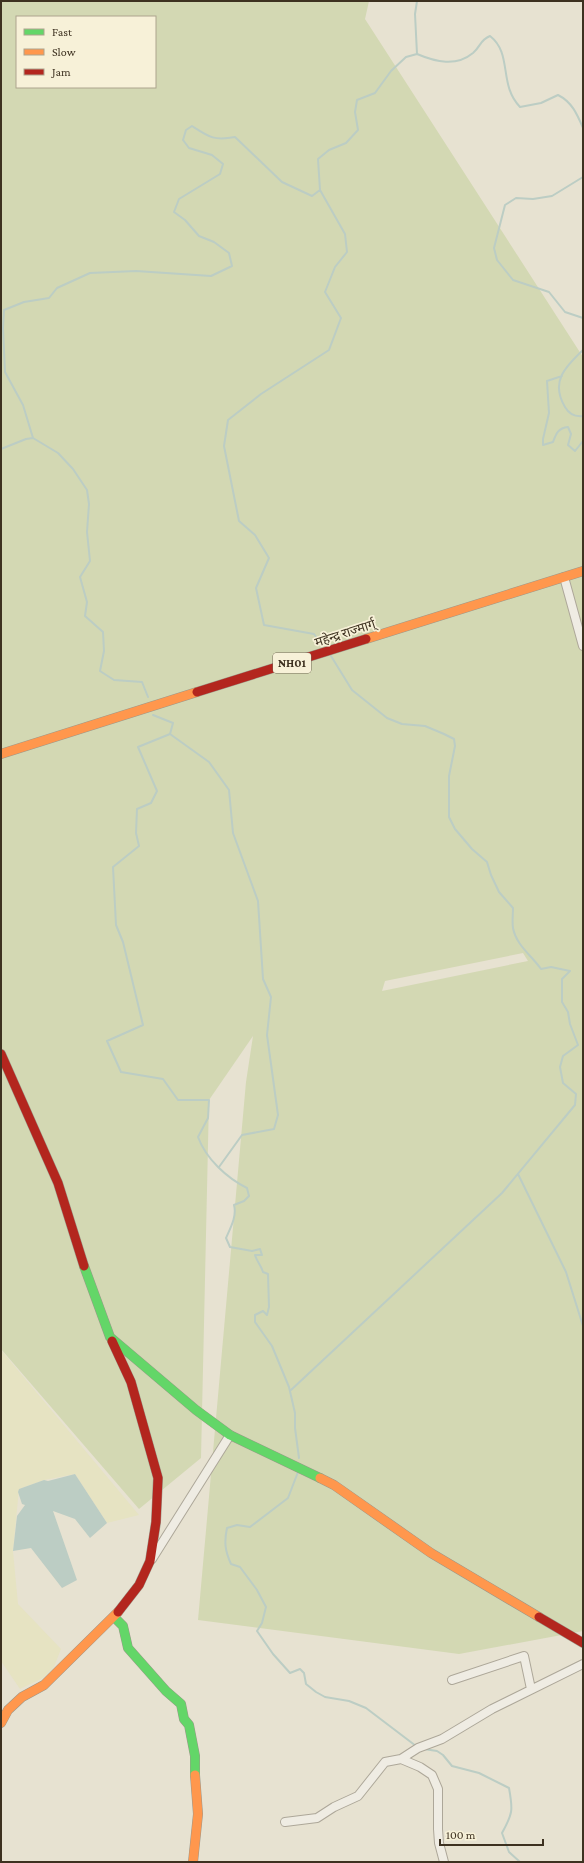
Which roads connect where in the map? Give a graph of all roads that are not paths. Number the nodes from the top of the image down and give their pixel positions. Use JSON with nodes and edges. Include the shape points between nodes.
{"nodes":[{"id":1,"x":583,"y":571,"type":"edge"},
{"id":2,"x":564,"y":577,"type":"junction"},
{"id":3,"x":583,"y":646,"type":"edge"},
{"id":4,"x":1,"y":754,"type":"edge"},
{"id":5,"x":1,"y":1054,"type":"edge"},
{"id":6,"x":110,"y":1337,"type":"junction"},
{"id":7,"x":230,"y":1435,"type":"junction"},
{"id":8,"x":150,"y":1561,"type":"junction"},
{"id":9,"x":114,"y":1617,"type":"junction"},
{"id":10,"x":583,"y":1642,"type":"edge"},
{"id":11,"x":583,"y":1664,"type":"edge"},
{"id":12,"x":452,"y":1680,"type":"dead end"},
{"id":13,"x":532,"y":1689,"type":"junction"},
{"id":14,"x":1,"y":1723,"type":"edge"},
{"id":15,"x":401,"y":1759,"type":"junction"},
{"id":16,"x":284,"y":1822,"type":"dead end"},
{"id":17,"x":193,"y":1862,"type":"edge"},
{"id":18,"x":444,"y":1862,"type":"edge"}],
"edges":[{"from":1,"to":2,"type":"main road","name":"महेन्द्र राज्मार्ग्","number":"NH01"},
{"from":2,"to":3,"type":"street"},
{"from":2,"to":4,"type":"main road","name":"महेन्द्र राज्मार्ग्","number":"NH01"},
{"from":5,"to":6,"type":"main road","via":[[58,1183],[78,1251]]},
{"from":6,"to":7,"type":"main road","via":[[196,1410]]},
{"from":6,"to":8,"type":"main road","via":[[131,1382],[158,1478],[156,1522]]},
{"from":7,"to":8,"type":"street"},
{"from":7,"to":10,"type":"main road","via":[[334,1485],[431,1553]]},
{"from":8,"to":9,"type":"main road","via":[[139,1585]]},
{"from":9,"to":14,"type":"main road","via":[[44,1685],[22,1697],[8,1710]]},
{"from":9,"to":17,"type":"main road","via":[[123,1626],[128,1648],[181,1704],[184,1719],[189,1725],[195,1756],[198,1814]]},
{"from":11,"to":13,"type":"street"},
{"from":12,"to":13,"type":"street","via":[[524,1656]]},
{"from":13,"to":15,"type":"street"},
{"from":15,"to":16,"type":"street","via":[[385,1762],[358,1796],[317,1818]]},
{"from":15,"to":18,"type":"street","via":[[432,1775],[438,1789],[439,1843]]}]}
